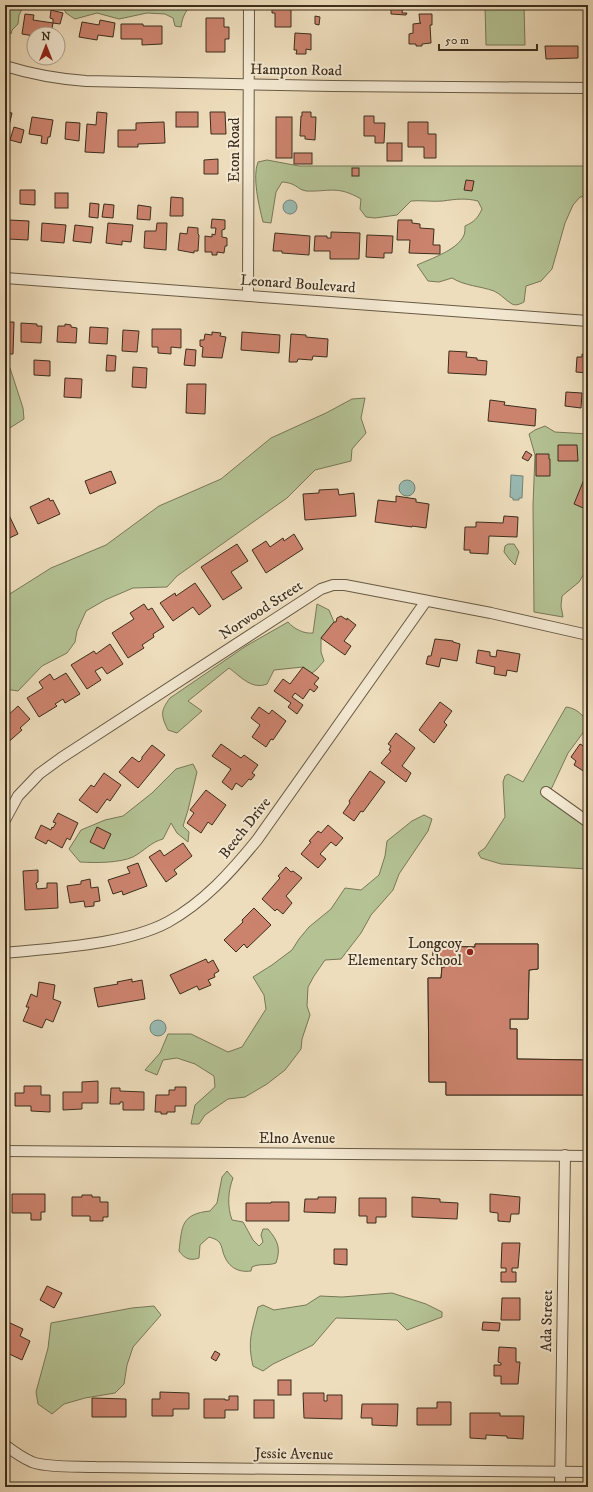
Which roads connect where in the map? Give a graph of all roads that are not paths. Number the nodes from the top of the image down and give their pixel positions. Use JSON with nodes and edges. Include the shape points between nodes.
{"nodes":[{"id":1,"x":249,"y":5,"type":"edge"},
{"id":2,"x":5,"y":66,"type":"edge"},
{"id":3,"x":249,"y":84,"type":"junction"},
{"id":4,"x":588,"y":88,"type":"edge"},
{"id":5,"x":5,"y":278,"type":"edge"},
{"id":6,"x":248,"y":296,"type":"junction"},
{"id":7,"x":588,"y":321,"type":"edge"},
{"id":8,"x":426,"y":601,"type":"junction"},
{"id":9,"x":588,"y":635,"type":"edge"},
{"id":10,"x":546,"y":792,"type":"dead end"},
{"id":11,"x":5,"y":820,"type":"edge"},
{"id":12,"x":588,"y":822,"type":"edge"},
{"id":13,"x":5,"y":953,"type":"edge"},
{"id":14,"x":5,"y":1151,"type":"edge"},
{"id":15,"x":564,"y":1156,"type":"junction"},
{"id":16,"x":588,"y":1156,"type":"edge"},
{"id":17,"x":5,"y":1445,"type":"edge"},
{"id":18,"x":560,"y":1472,"type":"junction"},
{"id":19,"x":588,"y":1472,"type":"edge"},
{"id":20,"x":560,"y":1487,"type":"edge"}],
"edges":[{"from":1,"to":3,"type":"street","name":"Eton Road"},
{"from":2,"to":3,"type":"street","name":"Hampton Road","via":[[78,80]]},
{"from":3,"to":4,"type":"street","name":"Hampton Road"},
{"from":3,"to":6,"type":"street","name":"Eton Road"},
{"from":5,"to":6,"type":"street","name":"Leonard Boulevard"},
{"from":6,"to":7,"type":"street","name":"Leonard Boulevard"},
{"from":8,"to":9,"type":"street","name":"Norwood Street","via":[[509,616]]},
{"from":8,"to":11,"type":"street","name":"Norwood Street","via":[[345,585],[321,589],[39,774],[18,796]]},
{"from":8,"to":13,"type":"street","name":"Beech Drive","via":[[296,788],[234,868],[212,890],[167,922],[139,933],[101,942]]},
{"from":10,"to":12,"type":"street"},
{"from":14,"to":15,"type":"street","name":"Elno Avenue"},
{"from":15,"to":16,"type":"street","name":"Elno Avenue"},
{"from":15,"to":18,"type":"street","name":"Ada Street"},
{"from":17,"to":18,"type":"street","name":"Jessie Avenue","via":[[34,1462],[96,1467]]},
{"from":18,"to":19,"type":"street","name":"Jessie Avenue"},
{"from":18,"to":20,"type":"street","name":"Ada Street"}]}
